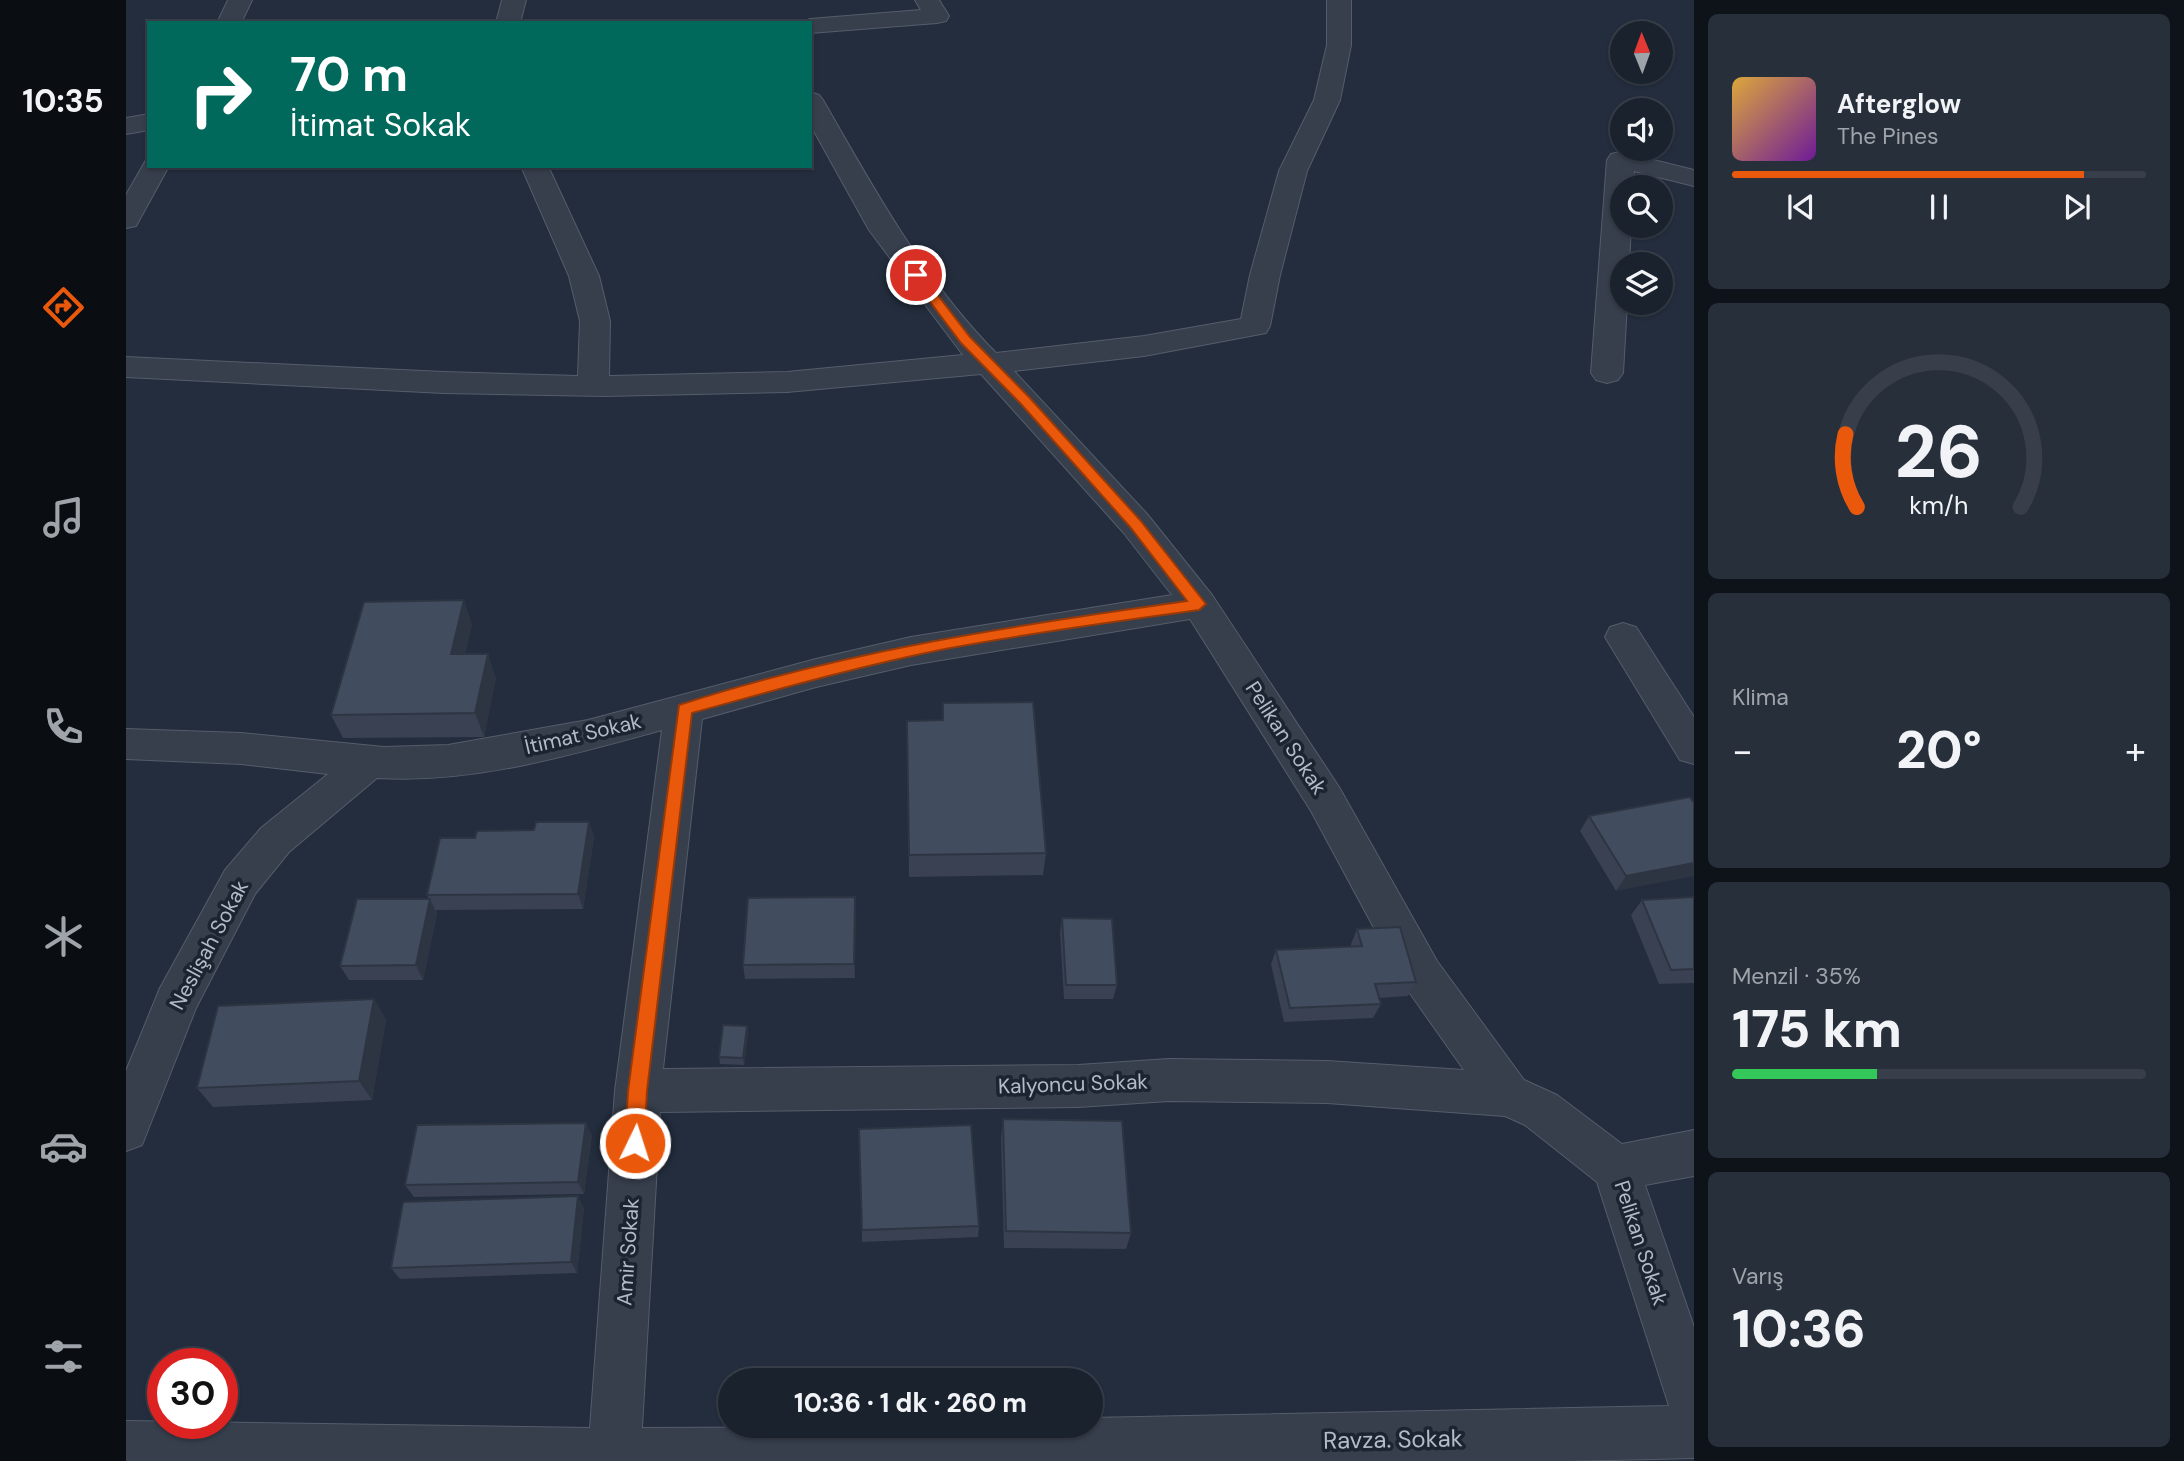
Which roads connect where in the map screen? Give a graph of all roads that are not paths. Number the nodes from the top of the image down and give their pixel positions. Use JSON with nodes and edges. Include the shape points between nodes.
{"nodes":[{"id":1,"x":240,"y":0,"type":"edge"},
{"id":2,"x":514,"y":0,"type":"edge"},
{"id":3,"x":927,"y":0,"type":"edge"},
{"id":4,"x":1339,"y":0,"type":"edge"},
{"id":5,"x":230,"y":21,"type":"edge"},
{"id":6,"x":509,"y":21,"type":"edge"},
{"id":7,"x":812,"y":26,"type":"edge"},
{"id":8,"x":812,"y":104,"type":"edge"},
{"id":9,"x":147,"y":122,"type":"edge"},
{"id":10,"x":126,"y":126,"type":"edge"},
{"id":11,"x":155,"y":168,"type":"edge"},
{"id":12,"x":535,"y":168,"type":"edge"},
{"id":13,"x":1694,"y":178,"type":"edge"},
{"id":14,"x":126,"y":220,"type":"edge"},
{"id":15,"x":988,"y":364,"type":"junction"},
{"id":16,"x":126,"y":367,"type":"edge"},
{"id":17,"x":1607,"y":373,"type":"dead end"},
{"id":18,"x":593,"y":384,"type":"junction"},
{"id":19,"x":1199,"y":604,"type":"junction"},
{"id":20,"x":1623,"y":637,"type":"dead end"},
{"id":21,"x":684,"y":709,"type":"junction"},
{"id":22,"x":126,"y":744,"type":"edge"},
{"id":23,"x":1694,"y":750,"type":"edge"},
{"id":24,"x":367,"y":764,"type":"junction"},
{"id":25,"x":638,"y":1091,"type":"junction"},
{"id":26,"x":1508,"y":1095,"type":"junction"},
{"id":27,"x":126,"y":1129,"type":"edge"},
{"id":28,"x":1694,"y":1153,"type":"edge"},
{"id":29,"x":1616,"y":1168,"type":"junction"},
{"id":30,"x":1694,"y":1403,"type":"edge"},
{"id":31,"x":1694,"y":1433,"type":"edge"},
{"id":32,"x":126,"y":1447,"type":"edge"},
{"id":33,"x":614,"y":1458,"type":"edge"}],
"edges":[{"from":1,"to":5,"type":"street"},
{"from":2,"to":6,"type":"street"},
{"from":3,"to":7,"type":"street","via":[[937,16]]},
{"from":4,"to":15,"type":"street","via":[[1339,45],[1327,100],[1293,171],[1255,326],[1185,341]]},
{"from":8,"to":15,"type":"street","name":"Pelikan Sokak","via":[[883,230]]},
{"from":9,"to":10,"type":"street"},
{"from":11,"to":14,"type":"street"},
{"from":12,"to":18,"type":"street","via":[[584,276],[595,321]]},
{"from":13,"to":17,"type":"street","via":[[1621,160]]},
{"from":15,"to":18,"type":"street","via":[[764,383]]},
{"from":15,"to":19,"type":"street","name":"Pelikan Sokak","via":[[1135,523]]},
{"from":16,"to":18,"type":"street","via":[[384,380]]},
{"from":19,"to":21,"type":"street","name":"İtimat Sokak","via":[[943,644]]},
{"from":19,"to":26,"type":"street","name":"Pelikan Sokak","via":[[1325,799],[1422,975]]},
{"from":20,"to":23,"type":"street"},
{"from":21,"to":24,"type":"street","name":"İtimat Sokak","via":[[573,739],[447,761]]},
{"from":21,"to":25,"type":"street","name":"Amir Sokak"},
{"from":22,"to":24,"type":"street","name":"İtimat Sokak","via":[[213,746]]},
{"from":24,"to":27,"type":"street","name":"Neslişah Sokak","via":[[275,840],[240,883],[176,1002]]},
{"from":25,"to":26,"type":"street","name":"Kalyoncu Sokak","via":[[1078,1086],[1169,1080],[1327,1082]]},
{"from":25,"to":33,"type":"street","name":"Amir Sokak"},
{"from":26,"to":29,"type":"street","name":"Pelikan Sokak","via":[[1541,1110]]},
{"from":28,"to":29,"type":"street"},
{"from":29,"to":30,"type":"street","name":"Pelikan Sokak"},
{"from":31,"to":33,"type":"street","name":"Ravza. Sokak"},
{"from":32,"to":33,"type":"street","name":"Ravza. Sokak"}]}
